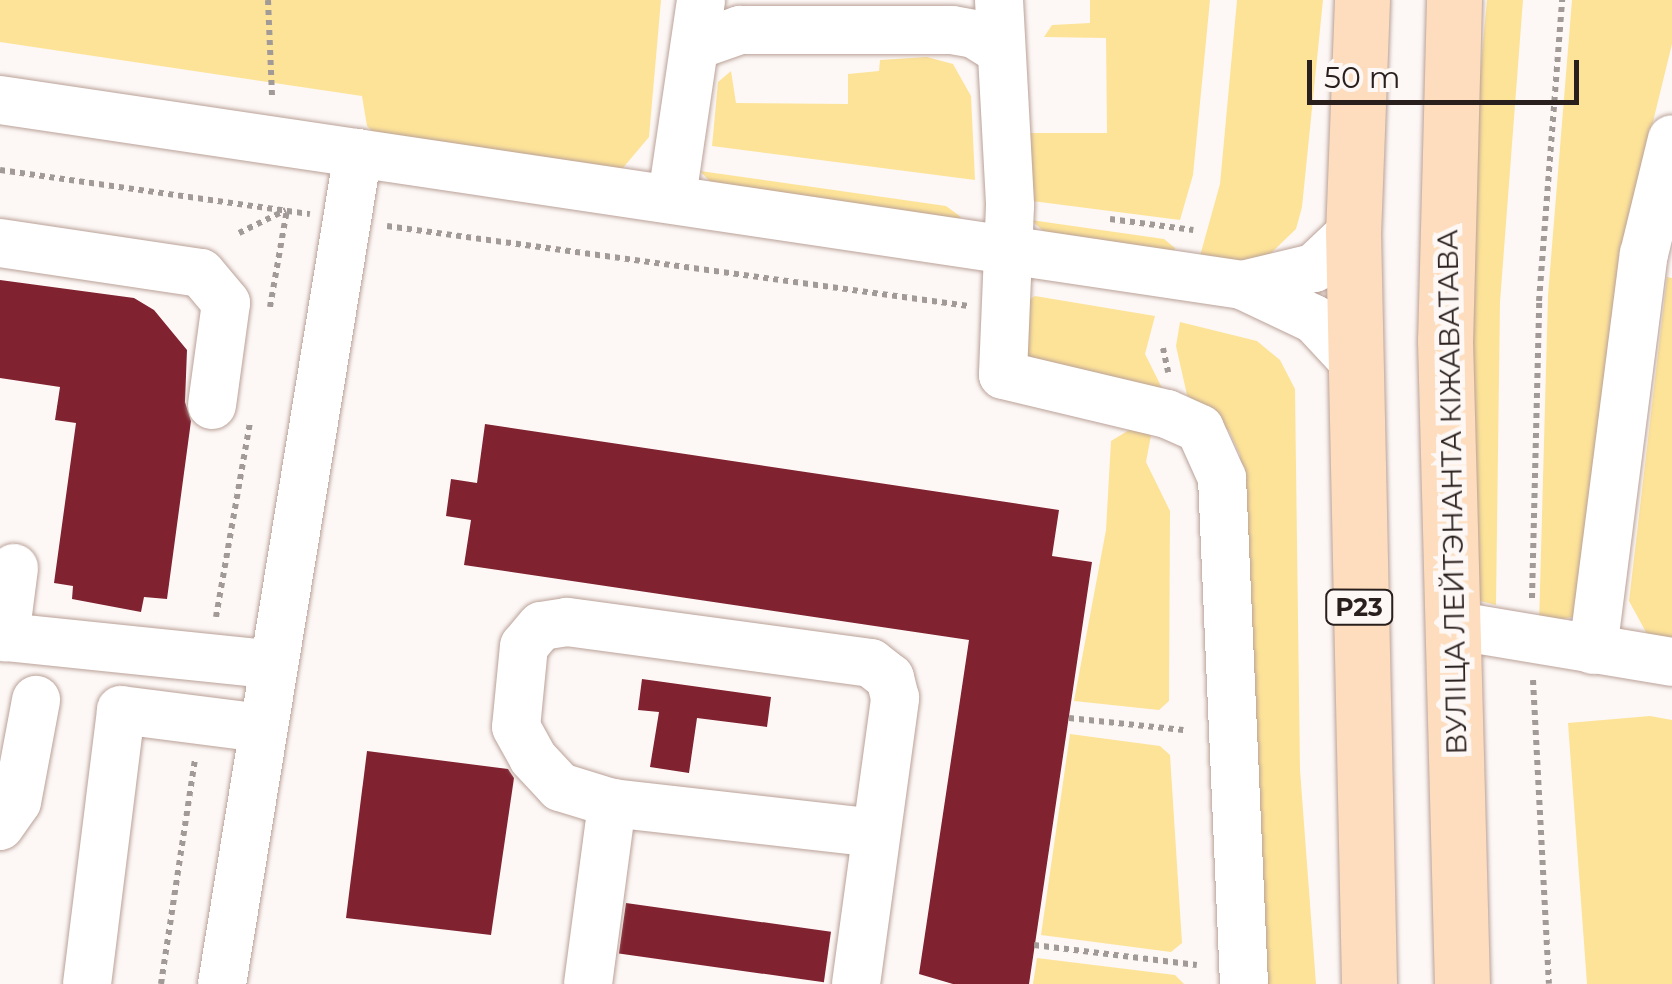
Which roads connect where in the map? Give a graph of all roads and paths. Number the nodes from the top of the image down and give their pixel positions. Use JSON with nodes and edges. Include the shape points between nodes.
{"nodes":[{"id":1,"x":268,"y":0,"type":"edge"},
{"id":2,"x":999,"y":0,"type":"edge"},
{"id":3,"x":1362,"y":0,"type":"edge"},
{"id":4,"x":1454,"y":0,"type":"edge"},
{"id":5,"x":1562,"y":0,"type":"edge"},
{"id":6,"x":700,"y":11,"type":"edge"},
{"id":7,"x":1000,"y":50,"type":"junction"},
{"id":8,"x":272,"y":96,"type":"dead end"},
{"id":9,"x":0,"y":100,"type":"edge"},
{"id":10,"x":1672,"y":139,"type":"edge"},
{"id":11,"x":358,"y":154,"type":"junction"},
{"id":12,"x":0,"y":170,"type":"edge"},
{"id":13,"x":672,"y":197,"type":"junction"},
{"id":14,"x":287,"y":210,"type":"junction"},
{"id":15,"x":348,"y":221,"type":"junction"},
{"id":16,"x":1352,"y":231,"type":"junction"},
{"id":17,"x":239,"y":233,"type":"dead end"},
{"id":18,"x":0,"y":243,"type":"edge"},
{"id":19,"x":1007,"y":250,"type":"junction"},
{"id":20,"x":1658,"y":257,"type":"edge"},
{"id":21,"x":1242,"y":285,"type":"junction"},
{"id":22,"x":1005,"y":312,"type":"junction"},
{"id":23,"x":266,"y":326,"type":"dead end"},
{"id":24,"x":1163,"y":348,"type":"dead end"},
{"id":25,"x":1355,"y":363,"type":"junction"},
{"id":26,"x":1170,"y":378,"type":"dead end"},
{"id":27,"x":233,"y":405,"type":"joint"},
{"id":28,"x":14,"y":568,"type":"dead end"},
{"id":29,"x":1450,"y":625,"type":"junction"},
{"id":30,"x":1531,"y":639,"type":"junction"},
{"id":31,"x":44,"y":641,"type":"junction"},
{"id":32,"x":1593,"y":650,"type":"junction"},
{"id":33,"x":209,"y":658,"type":"junction"},
{"id":34,"x":1672,"y":662,"type":"edge"},
{"id":35,"x":274,"y":665,"type":"junction"},
{"id":36,"x":36,"y":700,"type":"junction"},
{"id":37,"x":1069,"y":718,"type":"dead end"},
{"id":38,"x":201,"y":721,"type":"junction"},
{"id":39,"x":262,"y":728,"type":"junction"},
{"id":40,"x":1183,"y":730,"type":"dead end"},
{"id":41,"x":0,"y":735,"type":"edge"},
{"id":42,"x":612,"y":803,"type":"junction"},
{"id":43,"x":0,"y":826,"type":"edge"},
{"id":44,"x":875,"y":833,"type":"junction"},
{"id":45,"x":1034,"y":945,"type":"dead end"},
{"id":46,"x":1197,"y":965,"type":"dead end"},
{"id":47,"x":86,"y":984,"type":"edge"},
{"id":48,"x":161,"y":984,"type":"edge"},
{"id":49,"x":222,"y":984,"type":"edge"},
{"id":50,"x":588,"y":984,"type":"edge"},
{"id":51,"x":856,"y":984,"type":"edge"},
{"id":52,"x":1244,"y":984,"type":"edge"},
{"id":53,"x":1369,"y":984,"type":"edge"},
{"id":54,"x":1462,"y":984,"type":"edge"},
{"id":55,"x":1549,"y":984,"type":"edge"}],
"edges":[{"from":1,"to":8,"type":"path"},
{"from":2,"to":7,"type":"street"},
{"from":3,"to":16,"type":"main road","number":"Р23"},
{"from":4,"to":29,"type":"main road","name":"ВУЛІЦА ЛЕЙТЭНАНТА КІЖАВАТАВА","via":[[1445,340]]},
{"from":5,"to":30,"type":"path","via":[[1539,301]]},
{"from":6,"to":7,"type":"street","via":[[740,30],[952,30]]},
{"from":6,"to":13,"type":"street"},
{"from":7,"to":19,"type":"street"},
{"from":9,"to":11,"type":"street"},
{"from":10,"to":20,"type":"street"},
{"from":11,"to":13,"type":"street"},
{"from":11,"to":15,"type":"street"},
{"from":12,"to":14,"type":"path"},
{"from":13,"to":19,"type":"street"},
{"from":14,"to":15,"type":"path"},
{"from":14,"to":17,"type":"path"},
{"from":14,"to":23,"type":"path"},
{"from":15,"to":22,"type":"path"},
{"from":15,"to":35,"type":"street"},
{"from":16,"to":21,"type":"street","via":[[1314,268]]},
{"from":16,"to":25,"type":"main road","number":"Р23"},
{"from":18,"to":27,"type":"street","via":[[201,273],[226,304]]},
{"from":19,"to":21,"type":"street"},
{"from":19,"to":22,"type":"street"},
{"from":20,"to":32,"type":"street"},
{"from":21,"to":25,"type":"street","via":[[1314,319]]},
{"from":22,"to":52,"type":"street","via":[[1003,375],[1167,414],[1200,430],[1210,443],[1222,478]]},
{"from":24,"to":26,"type":"path"},
{"from":25,"to":53,"type":"main road","number":"Р23"},
{"from":27,"to":33,"type":"path"},
{"from":28,"to":31,"type":"street","via":[[5,637]]},
{"from":29,"to":30,"type":"street"},
{"from":29,"to":54,"type":"main road","name":"ВУЛІЦА ЛЕЙТЭНАНТА КІЖАВАТАВА"},
{"from":30,"to":32,"type":"street"},
{"from":30,"to":55,"type":"path"},
{"from":31,"to":33,"type":"street"},
{"from":31,"to":36,"type":"street"},
{"from":32,"to":34,"type":"street"},
{"from":33,"to":35,"type":"street"},
{"from":35,"to":39,"type":"street"},
{"from":36,"to":41,"type":"street"},
{"from":36,"to":43,"type":"street","via":[[17,802]]},
{"from":37,"to":40,"type":"path"},
{"from":38,"to":39,"type":"street"},
{"from":38,"to":47,"type":"street","via":[[121,710]]},
{"from":38,"to":48,"type":"path"},
{"from":39,"to":49,"type":"street"},
{"from":42,"to":44,"type":"street"},
{"from":42,"to":44,"type":"street","via":[[560,787],[532,758],[516,727],[524,646],[541,626],[567,622],[871,663],[890,678],[895,698]]},
{"from":42,"to":50,"type":"street"},
{"from":44,"to":51,"type":"street"},
{"from":45,"to":46,"type":"path"}]}
